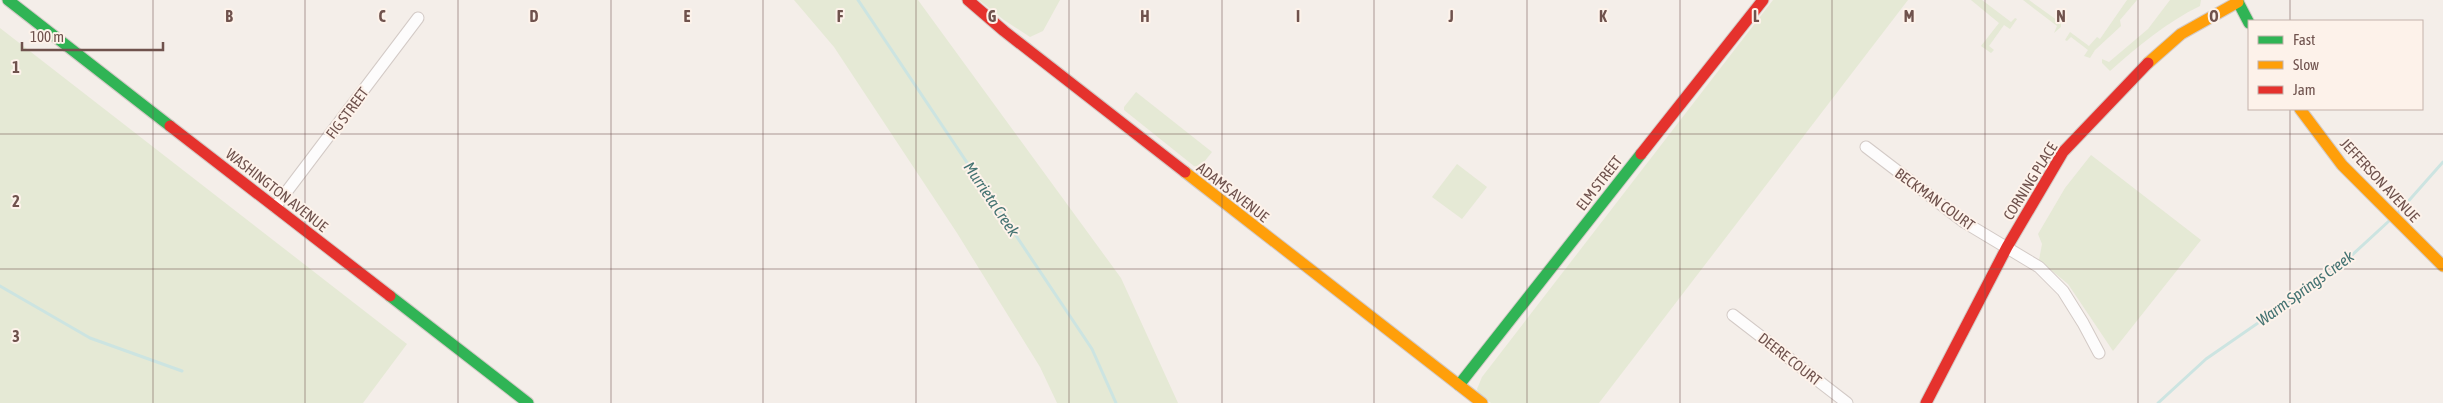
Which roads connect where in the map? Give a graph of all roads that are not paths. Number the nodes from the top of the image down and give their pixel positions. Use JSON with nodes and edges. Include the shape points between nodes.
{"nodes":[{"id":1,"x":8,"y":0,"type":"edge"},
{"id":2,"x":968,"y":0,"type":"edge"},
{"id":3,"x":1763,"y":0,"type":"edge"},
{"id":4,"x":2237,"y":1,"type":"edge"},
{"id":5,"x":418,"y":18,"type":"dead end"},
{"id":6,"x":2248,"y":20,"type":"edge"},
{"id":7,"x":2301,"y":110,"type":"edge"},
{"id":8,"x":1866,"y":147,"type":"dead end"},
{"id":9,"x":275,"y":207,"type":"junction"},
{"id":10,"x":2007,"y":247,"type":"junction"},
{"id":11,"x":2443,"y":266,"type":"edge"},
{"id":12,"x":1733,"y":315,"type":"dead end"},
{"id":13,"x":2099,"y":353,"type":"dead end"},
{"id":14,"x":1459,"y":385,"type":"junction"},
{"id":15,"x":528,"y":403,"type":"edge"},
{"id":16,"x":1482,"y":403,"type":"edge"},
{"id":17,"x":1847,"y":403,"type":"edge"},
{"id":18,"x":1926,"y":403,"type":"edge"}],
"edges":[{"from":1,"to":9,"type":"street","name":"WASHINGTON AVENUE"},
{"from":2,"to":14,"type":"street","name":"ADAMS AVENUE"},
{"from":3,"to":14,"type":"street","name":"ELM STREET"},
{"from":4,"to":6,"type":"street"},
{"from":4,"to":10,"type":"street","name":"CORNING PLACE","via":[[2181,34],[2140,69],[2063,152]]},
{"from":5,"to":9,"type":"street","name":"FIG STREET"},
{"from":7,"to":11,"type":"street","name":"JEFFERSON AVENUE","via":[[2342,165]]},
{"from":8,"to":10,"type":"street","name":"BECKMAN COURT","via":[[1964,222]]},
{"from":9,"to":15,"type":"street","name":"WASHINGTON AVENUE"},
{"from":10,"to":13,"type":"street","name":"BECKMAN COURT","via":[[2039,267],[2063,291]]},
{"from":10,"to":18,"type":"street","name":"CORNING PLACE"},
{"from":12,"to":17,"type":"street","name":"DEERE COURT"},
{"from":14,"to":16,"type":"street","name":"ADAMS AVENUE"}]}
